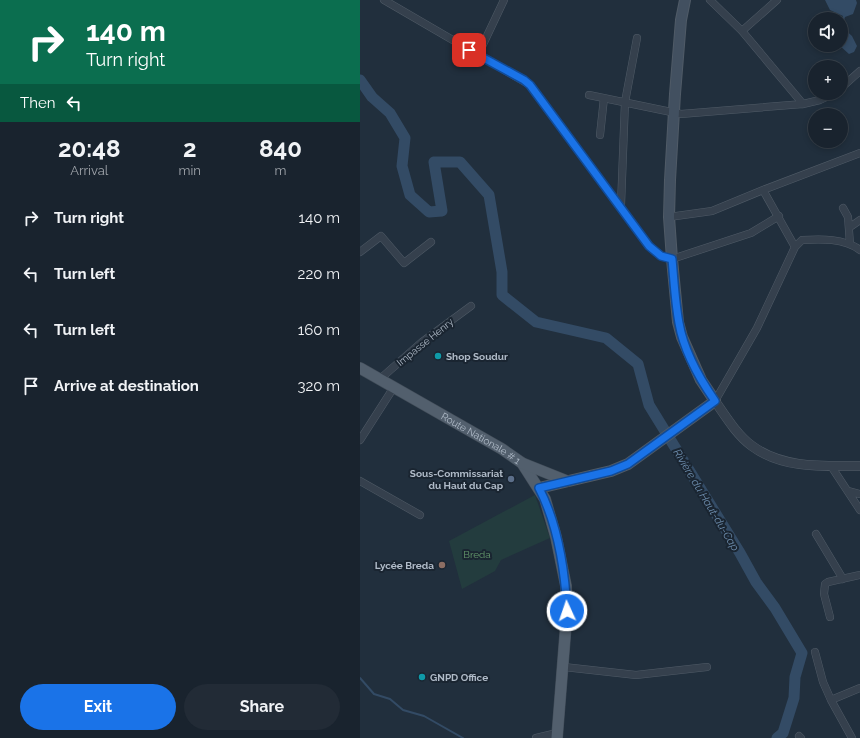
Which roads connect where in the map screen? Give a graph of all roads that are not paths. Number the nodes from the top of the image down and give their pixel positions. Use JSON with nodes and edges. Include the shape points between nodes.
{"nodes":[{"id":1,"x":384,"y":0,"type":"edge"},
{"id":2,"x":504,"y":0,"type":"edge"},
{"id":3,"x":684,"y":0,"type":"edge"},
{"id":4,"x":710,"y":0,"type":"edge"},
{"id":5,"x":777,"y":0,"type":"edge"},
{"id":6,"x":742,"y":31,"type":"junction"},
{"id":7,"x":637,"y":38,"type":"dead end"},
{"id":8,"x":478,"y":55,"type":"junction"},
{"id":9,"x":860,"y":71,"type":"edge"},
{"id":10,"x":848,"y":82,"type":"edge"},
{"id":11,"x":589,"y":95,"type":"dead end"},
{"id":12,"x":604,"y":98,"type":"junction"},
{"id":13,"x":820,"y":100,"type":"edge"},
{"id":14,"x":625,"y":102,"type":"junction"},
{"id":15,"x":803,"y":104,"type":"junction"},
{"id":16,"x":674,"y":112,"type":"junction"},
{"id":17,"x":600,"y":135,"type":"dead end"},
{"id":18,"x":860,"y":153,"type":"edge"},
{"id":19,"x":763,"y":190,"type":"junction"},
{"id":20,"x":620,"y":206,"type":"junction"},
{"id":21,"x":843,"y":208,"type":"dead end"},
{"id":22,"x":779,"y":216,"type":"junction"},
{"id":23,"x":669,"y":217,"type":"junction"},
{"id":24,"x":860,"y":220,"type":"edge"},
{"id":25,"x":850,"y":227,"type":"junction"},
{"id":26,"x":431,"y":242,"type":"dead end"},
{"id":27,"x":850,"y":244,"type":"junction"},
{"id":28,"x":796,"y":247,"type":"junction"},
{"id":29,"x":860,"y":250,"type":"edge"},
{"id":30,"x":360,"y":252,"type":"edge"},
{"id":31,"x":672,"y":259,"type":"junction"},
{"id":32,"x":471,"y":306,"type":"dead end"},
{"id":33,"x":360,"y":368,"type":"edge"},
{"id":34,"x":380,"y":379,"type":"junction"},
{"id":35,"x":394,"y":386,"type":"junction"},
{"id":36,"x":715,"y":401,"type":"junction"},
{"id":37,"x":360,"y":440,"type":"edge"},
{"id":38,"x":522,"y":463,"type":"junction"},
{"id":39,"x":831,"y":466,"type":"junction"},
{"id":40,"x":860,"y":466,"type":"edge"},
{"id":41,"x":360,"y":481,"type":"edge"},
{"id":42,"x":567,"y":481,"type":"junction"},
{"id":43,"x":539,"y":488,"type":"junction"},
{"id":44,"x":848,"y":491,"type":"junction"},
{"id":45,"x":860,"y":494,"type":"edge"},
{"id":46,"x":860,"y":510,"type":"edge"},
{"id":47,"x":420,"y":515,"type":"dead end"},
{"id":48,"x":816,"y":534,"type":"dead end"},
{"id":49,"x":860,"y":575,"type":"edge"},
{"id":50,"x":843,"y":578,"type":"junction"},
{"id":51,"x":830,"y":617,"type":"dead end"},
{"id":52,"x":815,"y":652,"type":"dead end"},
{"id":53,"x":564,"y":667,"type":"junction"},
{"id":54,"x":707,"y":667,"type":"dead end"},
{"id":55,"x":860,"y":688,"type":"edge"},
{"id":56,"x":831,"y":700,"type":"junction"},
{"id":57,"x":557,"y":736,"type":"edge"},
{"id":58,"x":536,"y":738,"type":"edge"},
{"id":59,"x":852,"y":738,"type":"edge"}],
"edges":[{"from":1,"to":8,"type":"street"},
{"from":2,"to":8,"type":"street"},
{"from":3,"to":16,"type":"main road"},
{"from":4,"to":6,"type":"street"},
{"from":5,"to":6,"type":"street"},
{"from":6,"to":15,"type":"street"},
{"from":7,"to":14,"type":"street"},
{"from":8,"to":20,"type":"street","via":[[530,85]]},
{"from":9,"to":10,"type":"street"},
{"from":11,"to":12,"type":"street"},
{"from":12,"to":14,"type":"street"},
{"from":12,"to":17,"type":"street"},
{"from":13,"to":15,"type":"street"},
{"from":14,"to":16,"type":"street"},
{"from":14,"to":20,"type":"street"},
{"from":15,"to":16,"type":"street","via":[[686,114]]},
{"from":16,"to":23,"type":"main road"},
{"from":18,"to":19,"type":"street"},
{"from":19,"to":22,"type":"street"},
{"from":19,"to":23,"type":"street","via":[[712,211]]},
{"from":20,"to":31,"type":"street","via":[[655,253]]},
{"from":21,"to":25,"type":"street"},
{"from":22,"to":28,"type":"street"},
{"from":22,"to":31,"type":"street","via":[[751,234]]},
{"from":23,"to":31,"type":"main road"},
{"from":24,"to":25,"type":"street"},
{"from":25,"to":27,"type":"street"},
{"from":26,"to":30,"type":"street","via":[[404,263],[381,236]]},
{"from":27,"to":28,"type":"street","via":[[824,239],[802,240]]},
{"from":27,"to":29,"type":"street"},
{"from":28,"to":36,"type":"street","via":[[757,328]]},
{"from":31,"to":36,"type":"main road","via":[[678,322],[682,337],[701,380]]},
{"from":32,"to":34,"type":"street","name":"Impasse Henry","via":[[422,342]]},
{"from":33,"to":34,"type":"main road","name":"Route Nationale # 1"},
{"from":34,"to":35,"type":"main road","name":"Route Nationale # 1"},
{"from":35,"to":37,"type":"street"},
{"from":35,"to":38,"type":"main road","name":"Route Nationale # 1"},
{"from":36,"to":39,"type":"street","via":[[752,446],[773,458],[798,465]]},
{"from":36,"to":42,"type":"main road","via":[[628,464],[611,471]]},
{"from":38,"to":42,"type":"main road"},
{"from":38,"to":43,"type":"main road","name":"Route Nationale # 1"},
{"from":39,"to":40,"type":"street"},
{"from":39,"to":44,"type":"street"},
{"from":41,"to":47,"type":"street"},
{"from":42,"to":43,"type":"main road"},
{"from":43,"to":53,"type":"main road","name":"Route Nationale # 1","via":[[545,499],[556,537],[566,586]]},
{"from":44,"to":45,"type":"street"},
{"from":44,"to":46,"type":"street"},
{"from":48,"to":50,"type":"street"},
{"from":49,"to":50,"type":"street"},
{"from":50,"to":51,"type":"street","via":[[828,582],[824,588]]},
{"from":52,"to":56,"type":"street"},
{"from":53,"to":54,"type":"street","via":[[636,675]]},
{"from":53,"to":57,"type":"main road","name":"Route Nationale # 1"},
{"from":55,"to":56,"type":"street"},
{"from":56,"to":59,"type":"street"},
{"from":57,"to":58,"type":"street"}]}
